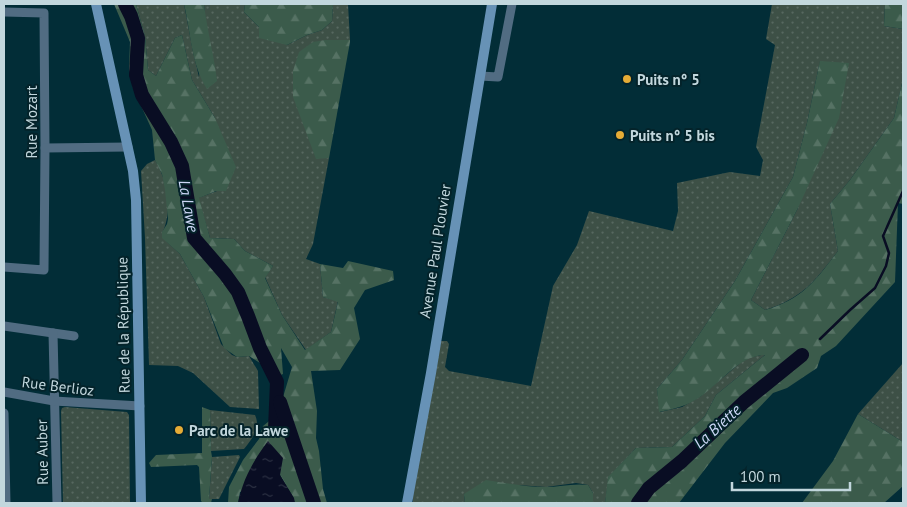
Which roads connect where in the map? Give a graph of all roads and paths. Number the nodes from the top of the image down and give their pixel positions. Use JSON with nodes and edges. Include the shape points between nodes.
{"nodes":[{"id":1,"x":96,"y":4,"type":"edge"},
{"id":2,"x":492,"y":4,"type":"edge"},
{"id":3,"x":512,"y":4,"type":"edge"},
{"id":4,"x":21,"y":8,"type":"edge"},
{"id":5,"x":4,"y":12,"type":"edge"},
{"id":6,"x":480,"y":76,"type":"junction"},
{"id":7,"x":128,"y":147,"type":"junction"},
{"id":8,"x":45,"y":148,"type":"junction"},
{"id":9,"x":4,"y":267,"type":"edge"},
{"id":10,"x":4,"y":326,"type":"edge"},
{"id":11,"x":54,"y":333,"type":"junction"},
{"id":12,"x":74,"y":336,"type":"dead end"},
{"id":13,"x":4,"y":392,"type":"edge"},
{"id":14,"x":54,"y":401,"type":"junction"},
{"id":15,"x":140,"y":406,"type":"junction"},
{"id":16,"x":4,"y":413,"type":"edge"},
{"id":17,"x":6,"y":503,"type":"edge"},
{"id":18,"x":56,"y":503,"type":"edge"},
{"id":19,"x":141,"y":503,"type":"edge"},
{"id":20,"x":407,"y":503,"type":"edge"}],
"edges":[{"from":1,"to":7,"type":"main road","name":"Rue de la République"},
{"from":2,"to":6,"type":"main road","name":"Avenue Paul Plouvier"},
{"from":3,"to":6,"type":"street","via":[[498,77]]},
{"from":4,"to":5,"type":"street","name":"Rue Mozart"},
{"from":4,"to":8,"type":"street","name":"Rue Mozart","via":[[44,13]]},
{"from":6,"to":20,"type":"main road","name":"Avenue Paul Plouvier"},
{"from":7,"to":8,"type":"street"},
{"from":7,"to":15,"type":"main road","name":"Rue de la République","via":[[136,200]]},
{"from":8,"to":9,"type":"street","name":"Rue Mozart","via":[[44,270]]},
{"from":10,"to":11,"type":"street"},
{"from":11,"to":12,"type":"street"},
{"from":11,"to":14,"type":"street","name":"Rue Auber"},
{"from":13,"to":14,"type":"street","name":"Rue Berlioz"},
{"from":14,"to":15,"type":"street","name":"Rue Berlioz"},
{"from":14,"to":18,"type":"street","name":"Rue Auber"},
{"from":15,"to":19,"type":"main road","name":"Rue de la République"},
{"from":16,"to":17,"type":"street"}]}
